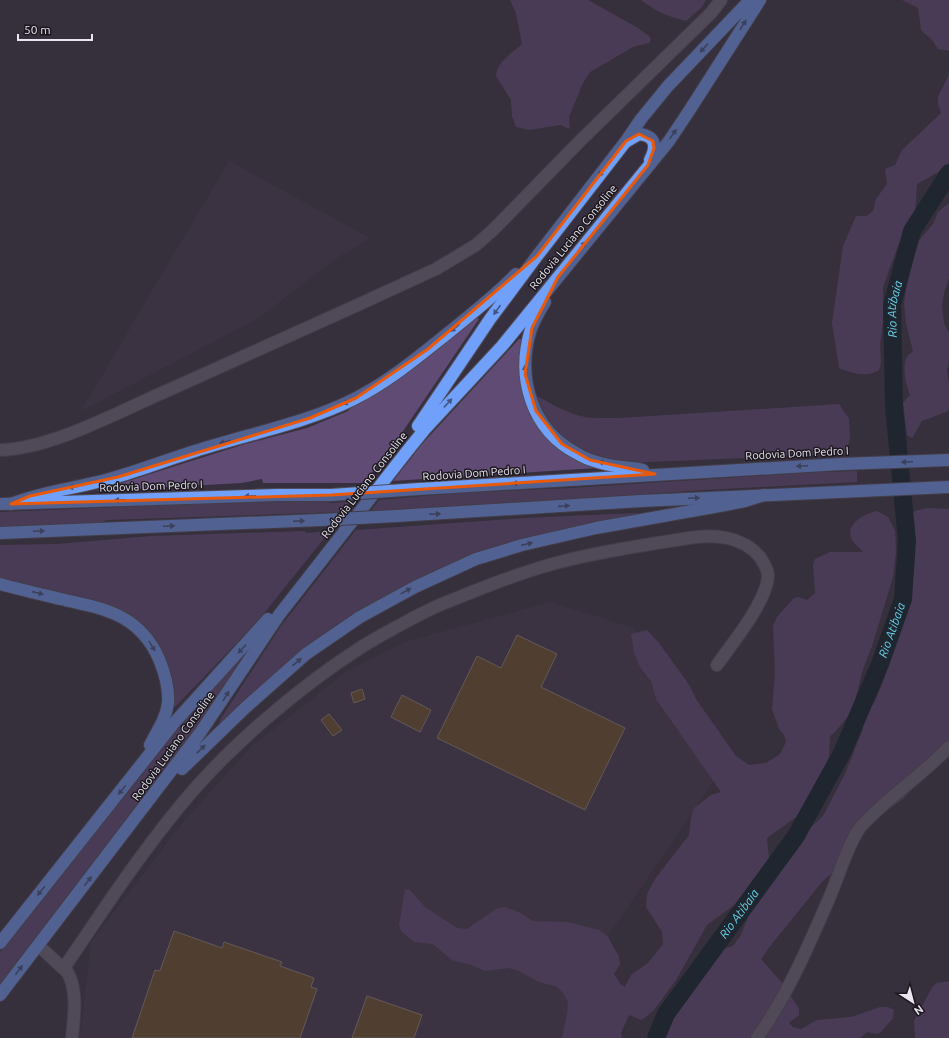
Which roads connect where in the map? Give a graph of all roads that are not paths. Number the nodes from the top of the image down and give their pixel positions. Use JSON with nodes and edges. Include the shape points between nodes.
{"nodes":[{"id":1,"x":720,"y":0,"type":"edge"},
{"id":2,"x":750,"y":0,"type":"edge"},
{"id":3,"x":760,"y":0,"type":"edge"},
{"id":4,"x":626,"y":141,"type":"junction"},
{"id":5,"x":648,"y":165,"type":"junction"},
{"id":6,"x":536,"y":256,"type":"junction"},
{"id":7,"x":558,"y":276,"type":"junction"},
{"id":8,"x":0,"y":450,"type":"edge"},
{"id":9,"x":948,"y":460,"type":"edge"},
{"id":10,"x":655,"y":474,"type":"junction"},
{"id":11,"x":948,"y":487,"type":"edge"},
{"id":12,"x":764,"y":495,"type":"junction"},
{"id":13,"x":6,"y":504,"type":"edge"},
{"id":14,"x":0,"y":533,"type":"edge"},
{"id":15,"x":0,"y":584,"type":"edge"},
{"id":16,"x":717,"y":665,"type":"dead end"},
{"id":17,"x":949,"y":747,"type":"edge"},
{"id":18,"x":146,"y":759,"type":"junction"},
{"id":19,"x":153,"y":796,"type":"junction"},
{"id":20,"x":0,"y":943,"type":"edge"},
{"id":21,"x":38,"y":945,"type":"junction"},
{"id":22,"x":64,"y":968,"type":"junction"},
{"id":23,"x":0,"y":995,"type":"edge"},
{"id":24,"x":72,"y":1038,"type":"edge"},
{"id":25,"x":756,"y":1038,"type":"edge"}],
"edges":[{"from":1,"to":8,"type":"street","via":[[711,12],[493,230],[454,259],[73,432],[25,447]]},
{"from":2,"to":4,"type":"highway","name":"Rodovia Luciano Consoline","one_way":true,"via":[[668,86]]},
{"from":5,"to":3,"type":"highway","name":"Rodovia Luciano Consoline","one_way":true,"via":[[669,141]]},
{"from":4,"to":5,"type":"highway","via":[[639,134],[653,141],[654,148]]},
{"from":4,"to":6,"type":"highway","name":"Rodovia Luciano Consoline","one_way":true},
{"from":7,"to":5,"type":"highway","name":"Rodovia Luciano Consoline","one_way":true},
{"from":6,"to":13,"type":"highway","one_way":true,"via":[[488,300],[402,369],[344,404],[310,418],[208,447],[118,477],[30,496]]},
{"from":6,"to":18,"type":"highway","name":"Rodovia Luciano Consoline","one_way":true,"via":[[403,447],[268,620],[188,707]]},
{"from":10,"to":7,"type":"highway","one_way":true,"via":[[638,468],[604,464],[578,454],[552,434],[536,411],[527,388],[525,358],[532,328]]},
{"from":19,"to":7,"type":"highway","name":"Rodovia Luciano Consoline","one_way":true,"via":[[218,708],[279,615],[384,480],[425,429],[502,346]]},
{"from":9,"to":10,"type":"highway","name":"Rodovia Dom Pedro I","one_way":true},
{"from":10,"to":13,"type":"highway","name":"Rodovia Dom Pedro I","one_way":true,"bridge":true,"via":[[331,495]]},
{"from":11,"to":12,"type":"highway"},
{"from":14,"to":12,"type":"highway","one_way":true,"bridge":true,"via":[[320,520]]},
{"from":19,"to":12,"type":"highway","one_way":true,"via":[[306,654],[360,617],[415,587],[476,559],[522,545],[604,527],[738,503]]},
{"from":15,"to":18,"type":"highway","one_way":true,"via":[[107,610],[132,623],[142,632],[162,666],[168,703]]},
{"from":16,"to":22,"type":"street","via":[[751,616],[768,577],[767,569],[754,550],[744,543],[725,538],[707,537],[675,541],[562,561],[514,576],[439,605],[389,631],[348,657],[299,692],[242,741],[181,805],[142,855]]},
{"from":17,"to":25,"type":"street","via":[[859,830],[851,843],[791,983]]},
{"from":18,"to":20,"type":"highway","name":"Rodovia Luciano Consoline","one_way":true},
{"from":21,"to":19,"type":"highway","name":"Rodovia Luciano Consoline","one_way":true},
{"from":21,"to":22,"type":"street"},
{"from":23,"to":21,"type":"highway","name":"Rodovia Luciano Consoline","one_way":true},
{"from":22,"to":24,"type":"street","via":[[71,977],[74,991]]}]}
